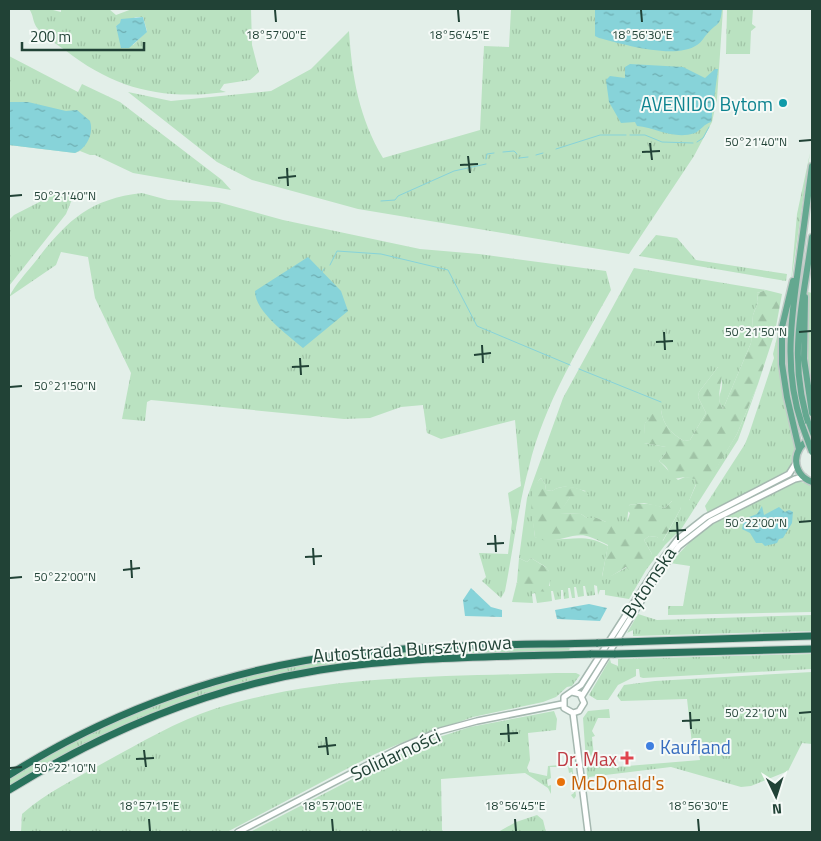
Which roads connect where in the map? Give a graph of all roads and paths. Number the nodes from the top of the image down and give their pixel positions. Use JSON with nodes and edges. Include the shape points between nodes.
{"nodes":[{"id":1,"x":812,"y":166,"type":"edge"},
{"id":2,"x":812,"y":237,"type":"edge"},
{"id":3,"x":801,"y":241,"type":"junction"},
{"id":4,"x":806,"y":278,"type":"junction"},
{"id":5,"x":812,"y":412,"type":"edge"},
{"id":6,"x":805,"y":423,"type":"junction"},
{"id":7,"x":812,"y":435,"type":"edge"},
{"id":8,"x":812,"y":439,"type":"edge"},
{"id":9,"x":799,"y":449,"type":"junction"},
{"id":10,"x":812,"y":452,"type":"edge"},
{"id":11,"x":796,"y":463,"type":"junction"},
{"id":12,"x":804,"y":477,"type":"junction"},
{"id":13,"x":812,"y":482,"type":"edge"},
{"id":14,"x":812,"y":636,"type":"edge"},
{"id":15,"x":812,"y":649,"type":"edge"},
{"id":16,"x":572,"y":692,"type":"junction"},
{"id":17,"x":582,"y":696,"type":"junction"},
{"id":18,"x":562,"y":704,"type":"junction"},
{"id":19,"x":573,"y":713,"type":"junction"},
{"id":20,"x":9,"y":774,"type":"edge"},
{"id":21,"x":9,"y":790,"type":"edge"},
{"id":22,"x":238,"y":832,"type":"edge"},
{"id":23,"x":588,"y":832,"type":"edge"}],
"edges":[{"from":1,"to":3,"type":"main road"},
{"from":2,"to":4,"type":"main road"},
{"from":3,"to":6,"type":"main road","via":[[789,346],[793,390]]},
{"from":3,"to":9,"type":"main road","via":[[782,331],[784,384]]},
{"from":4,"to":5,"type":"main road","via":[[804,359]]},
{"from":4,"to":6,"type":"main road","via":[[797,347]]},
{"from":6,"to":7,"type":"main road"},
{"from":6,"to":10,"type":"main road","bridge":true},
{"from":8,"to":9,"type":"main road"},
{"from":9,"to":11,"type":"main road"},
{"from":11,"to":12,"type":"main road"},
{"from":11,"to":16,"type":"street","name":"Bytomska","via":[[789,474],[706,517],[678,539],[581,685]]},
{"from":12,"to":13,"type":"main road"},
{"from":12,"to":17,"type":"street","name":"Bytomska","via":[[711,521],[679,546]]},
{"from":14,"to":20,"type":"highway","name":"Autostrada Bursztynowa","bridge":true,"via":[[393,650],[285,664],[219,680],[148,704],[75,737]]},
{"from":15,"to":21,"type":"highway","name":"Autostrada Bursztynowa","bridge":true,"via":[[409,661],[281,677],[220,692],[152,716],[97,740]]},
{"from":16,"to":17,"type":"street"},
{"from":16,"to":18,"type":"street","via":[[566,694]]},
{"from":17,"to":19,"type":"street","via":[[583,706]]},
{"from":18,"to":19,"type":"street"},
{"from":18,"to":22,"type":"street","name":"Solidarności","via":[[440,731],[402,747]]},
{"from":19,"to":23,"type":"street"}]}
